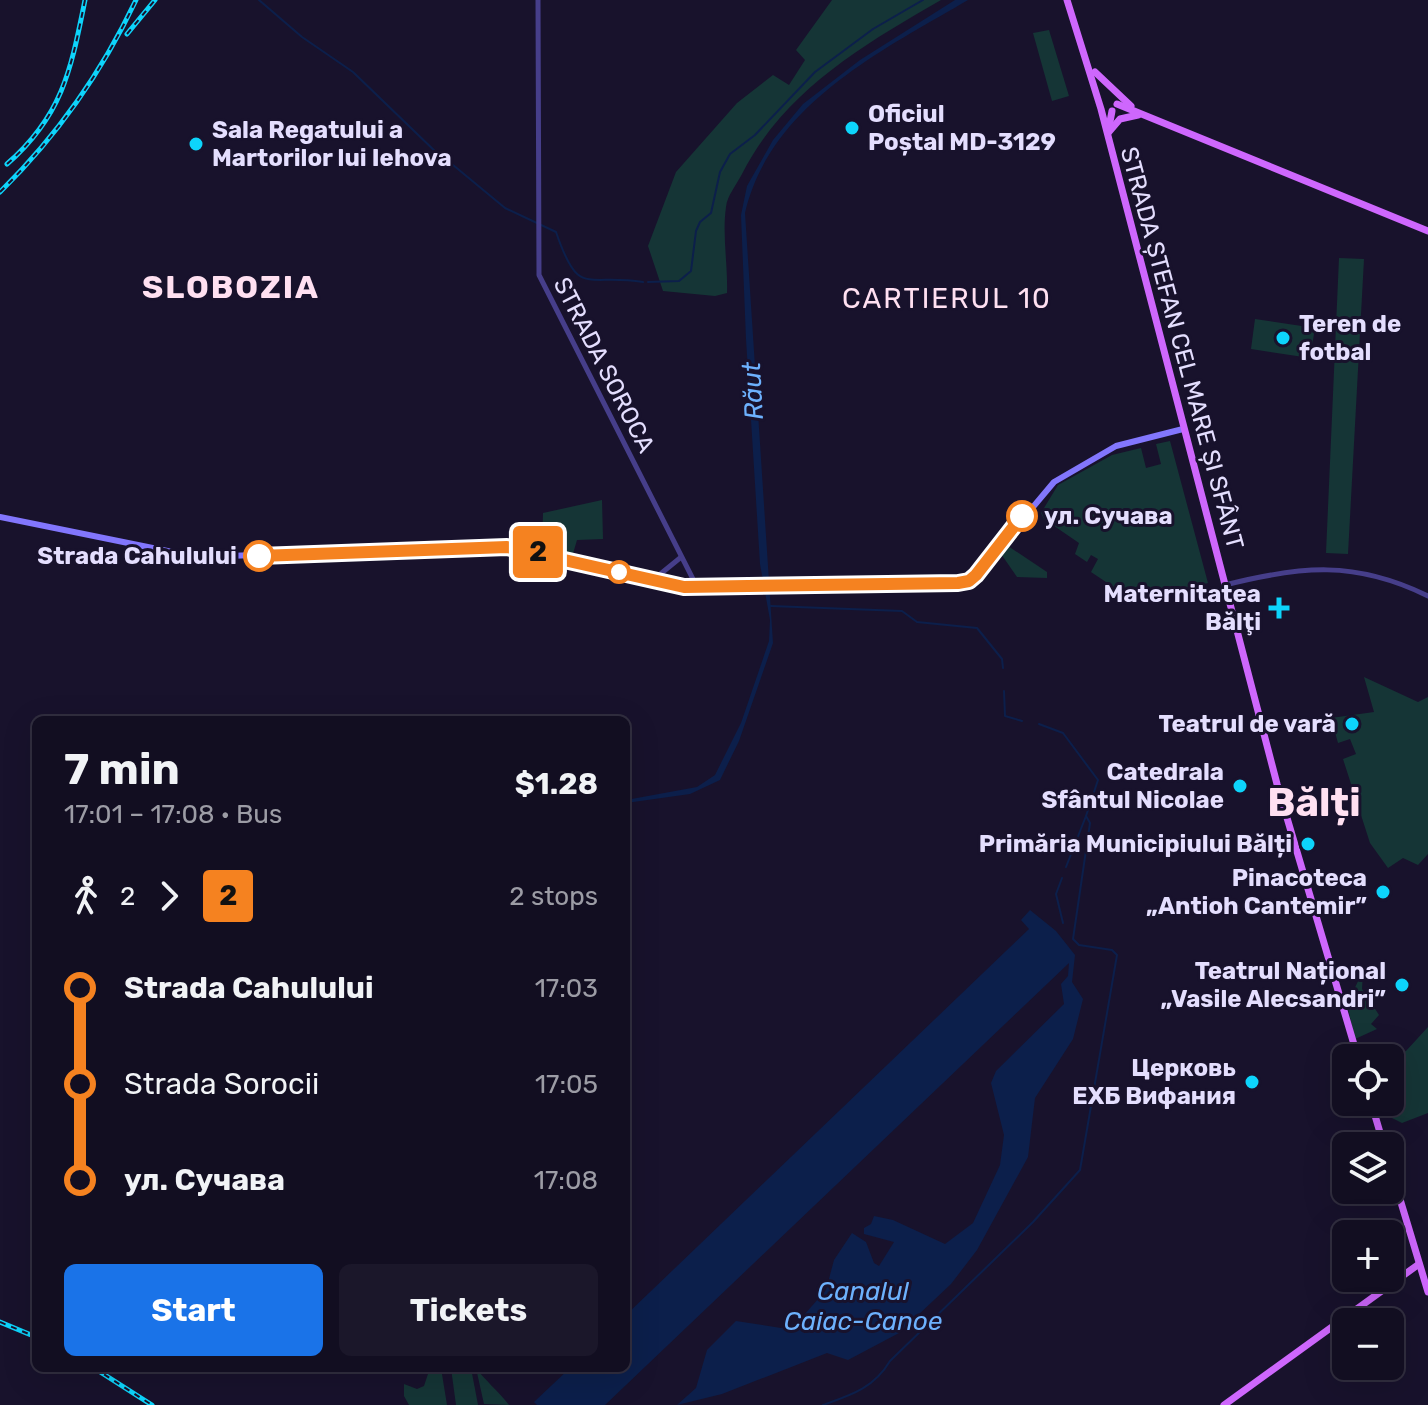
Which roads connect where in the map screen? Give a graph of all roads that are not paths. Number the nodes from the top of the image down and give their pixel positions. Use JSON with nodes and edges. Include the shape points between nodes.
{"nodes":[{"id":1,"x":538,"y":0,"type":"edge"},
{"id":2,"x":1067,"y":0,"type":"edge"},
{"id":3,"x":1086,"y":57,"type":"junction"},
{"id":4,"x":1095,"y":72,"type":"junction"},
{"id":5,"x":1111,"y":95,"type":"junction"},
{"id":6,"x":1100,"y":106,"type":"junction"},
{"id":7,"x":1115,"y":108,"type":"junction"},
{"id":8,"x":1138,"y":114,"type":"junction"},
{"id":9,"x":1107,"y":135,"type":"junction"},
{"id":10,"x":1428,"y":231,"type":"edge"},
{"id":11,"x":1183,"y":429,"type":"junction"},
{"id":12,"x":0,"y":517,"type":"edge"},
{"id":13,"x":680,"y":558,"type":"junction"},
{"id":14,"x":653,"y":581,"type":"junction"},
{"id":15,"x":1224,"y":585,"type":"junction"},
{"id":16,"x":698,"y":588,"type":"junction"},
{"id":17,"x":1428,"y":596,"type":"edge"},
{"id":18,"x":1354,"y":1044,"type":"edge"},
{"id":19,"x":1401,"y":1204,"type":"edge"},
{"id":20,"x":1419,"y":1264,"type":"junction"},
{"id":21,"x":1428,"y":1292,"type":"edge"},
{"id":22,"x":1224,"y":1405,"type":"edge"}],
"edges":[{"from":1,"to":13,"type":"street","name":"STRADA SOROCA","via":[[541,280]]},
{"from":2,"to":3,"type":"main road","name":"STRADA ȘTEFAN CEL MARE ȘI SFÂNT"},
{"from":3,"to":4,"type":"main road"},
{"from":3,"to":6,"type":"main road","name":"STRADA ȘTEFAN CEL MARE ȘI SFÂNT"},
{"from":4,"to":5,"type":"main road"},
{"from":4,"to":8,"type":"main road"},
{"from":5,"to":6,"type":"main road","via":[[1103,96]]},
{"from":5,"to":7,"type":"main road"},
{"from":6,"to":7,"type":"main road"},
{"from":6,"to":9,"type":"main road","name":"STRADA ȘTEFAN CEL MARE ȘI SFÂNT"},
{"from":7,"to":8,"type":"main road"},
{"from":7,"to":9,"type":"main road"},
{"from":8,"to":9,"type":"main road","via":[[1120,119]]},
{"from":8,"to":10,"type":"main road"},
{"from":9,"to":11,"type":"main road","name":"STRADA ȘTEFAN CEL MARE ȘI SFÂNT"},
{"from":11,"to":15,"type":"main road","name":"STRADA ȘTEFAN CEL MARE ȘI SFÂNT"},
{"from":11,"to":16,"type":"main road","via":[[1116,446],[1054,482],[966,582]]},
{"from":12,"to":14,"type":"main road","via":[[197,557],[507,547]]},
{"from":13,"to":14,"type":"street"},
{"from":13,"to":16,"type":"street","name":"STRADA SOROCA"},
{"from":14,"to":16,"type":"main road"},
{"from":15,"to":17,"type":"street","via":[[1284,570],[1345,571],[1383,578]]},
{"from":15,"to":18,"type":"main road","name":"STRADA ȘTEFAN CEL MARE ȘI SFÂNT"},
{"from":19,"to":20,"type":"main road"},
{"from":20,"to":21,"type":"main road"},
{"from":20,"to":22,"type":"main road"}]}
